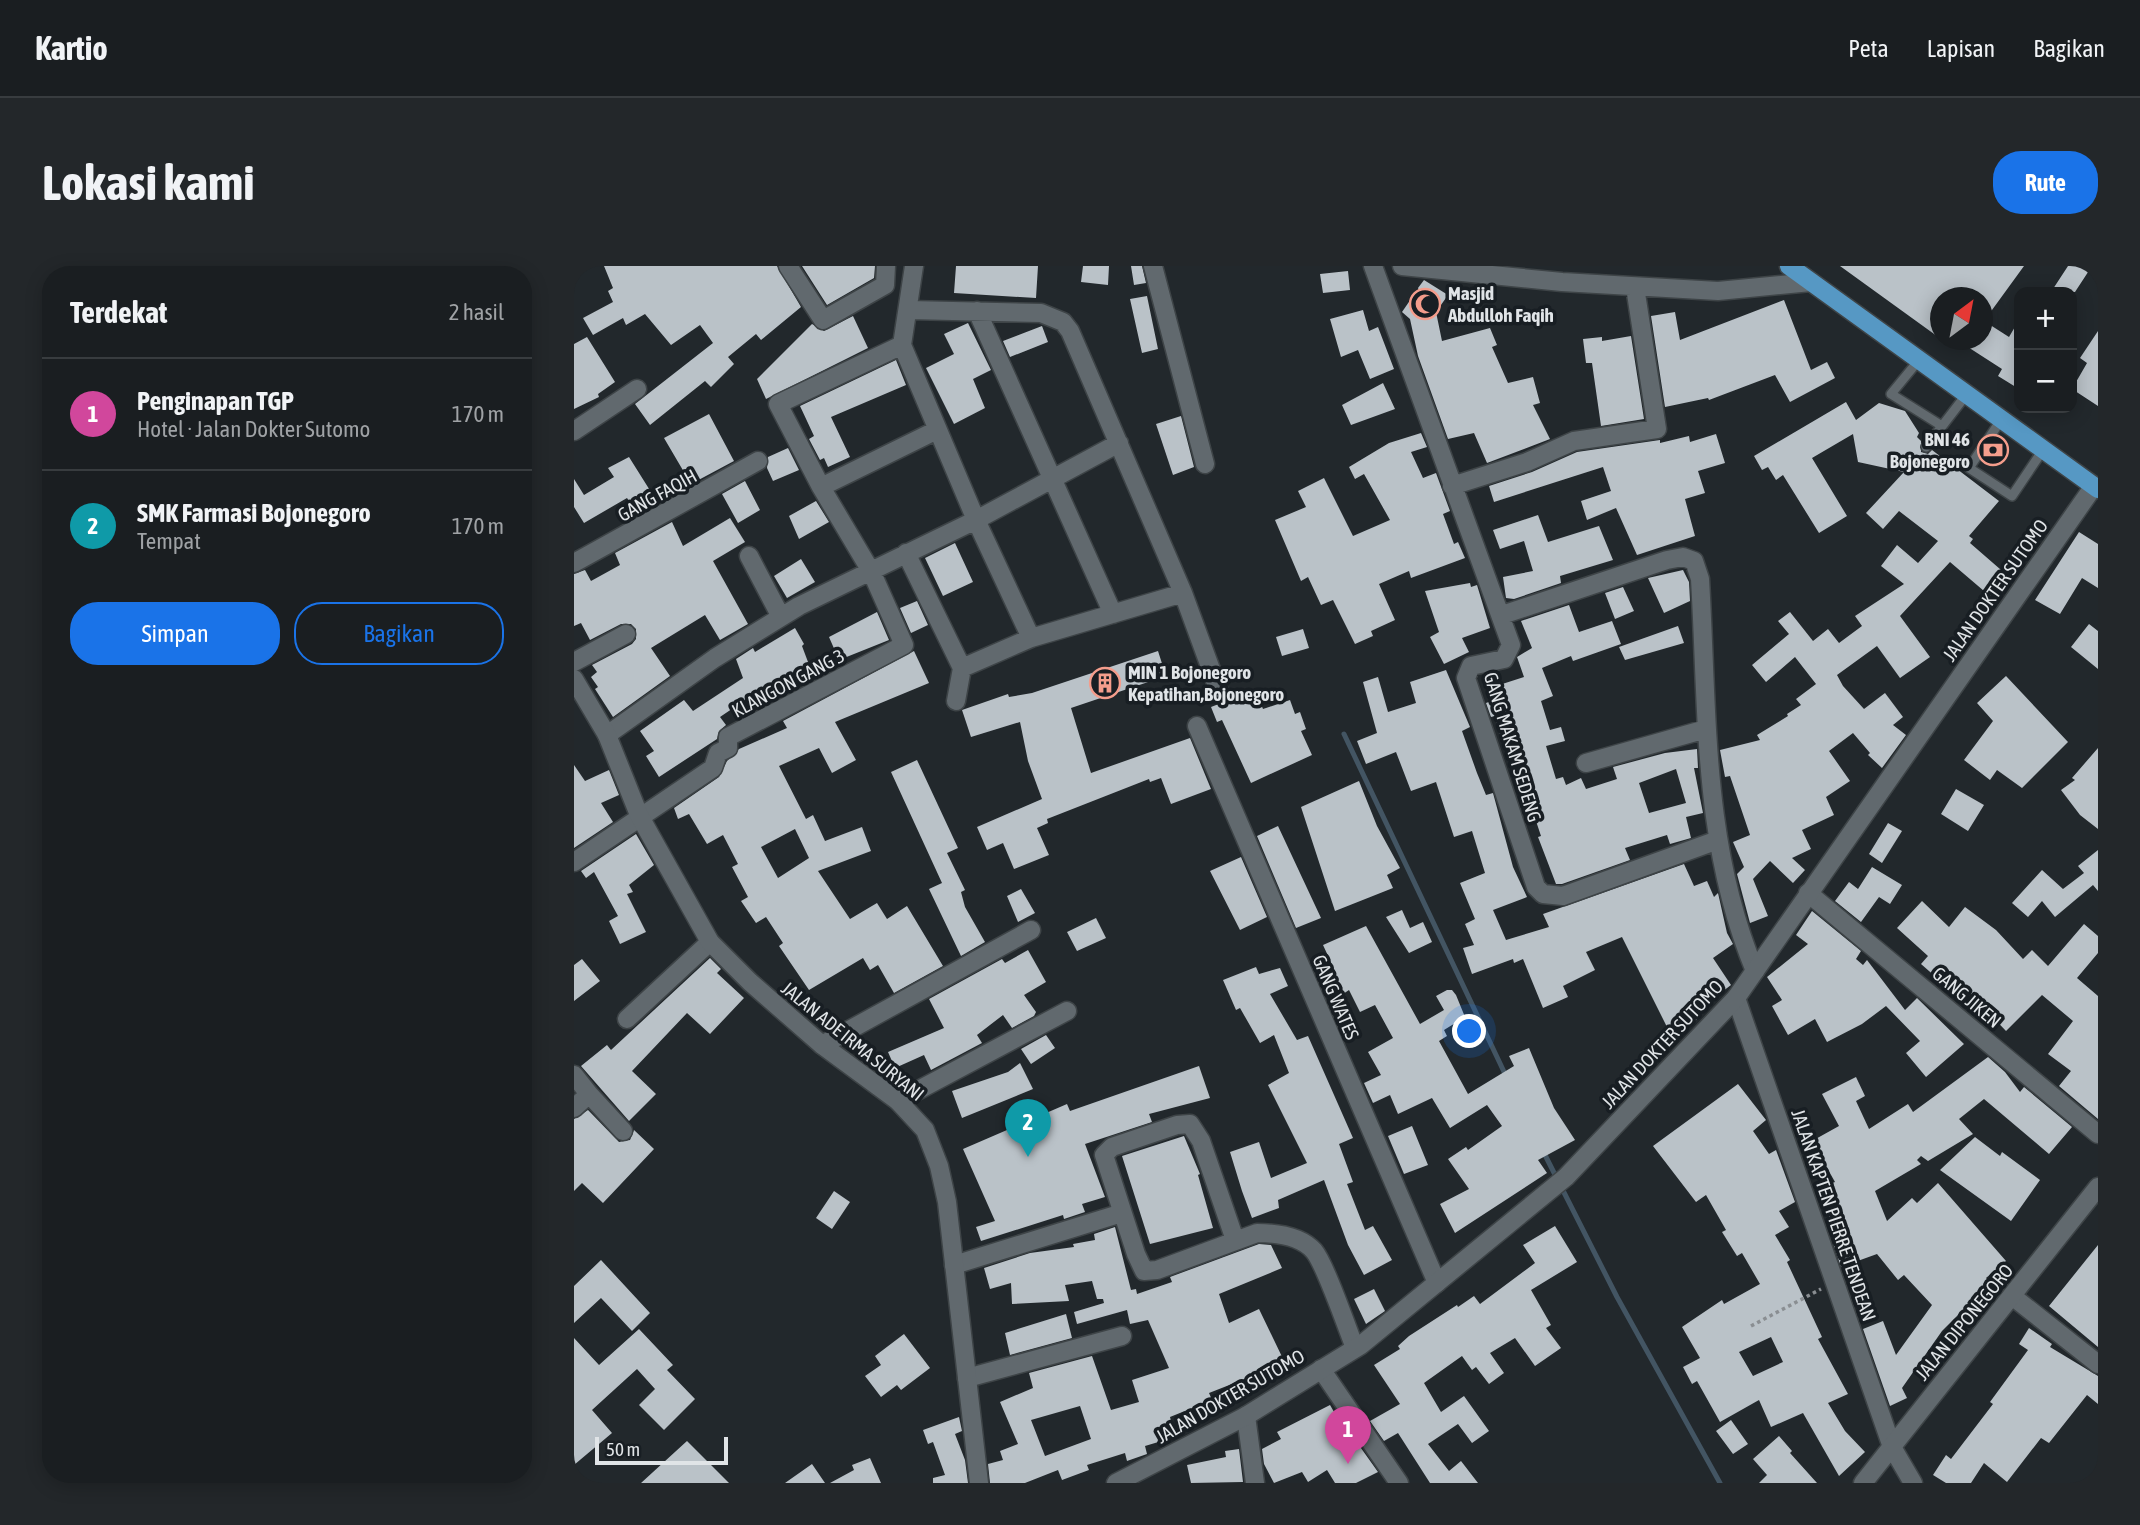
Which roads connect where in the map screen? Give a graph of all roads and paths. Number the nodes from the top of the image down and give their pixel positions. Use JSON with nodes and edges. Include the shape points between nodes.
{"nodes":[{"id":1,"x":788,"y":266,"type":"edge"},
{"id":2,"x":886,"y":266,"type":"edge"},
{"id":3,"x":914,"y":266,"type":"edge"},
{"id":4,"x":1153,"y":266,"type":"edge"},
{"id":5,"x":1373,"y":266,"type":"edge"},
{"id":6,"x":1402,"y":266,"type":"edge"},
{"id":7,"x":1789,"y":266,"type":"edge"},
{"id":8,"x":1811,"y":282,"type":"junction"},
{"id":9,"x":1635,"y":286,"type":"junction"},
{"id":10,"x":909,"y":310,"type":"junction"},
{"id":11,"x":977,"y":311,"type":"junction"},
{"id":12,"x":902,"y":345,"type":"junction"},
{"id":13,"x":1919,"y":360,"type":"junction"},
{"id":14,"x":637,"y":389,"type":"dead end"},
{"id":15,"x":1966,"y":396,"type":"junction"},
{"id":16,"x":2001,"y":420,"type":"junction"},
{"id":17,"x":1942,"y":426,"type":"junction"},
{"id":18,"x":937,"y":430,"type":"junction"},
{"id":19,"x":574,"y":431,"type":"edge"},
{"id":20,"x":1119,"y":443,"type":"junction"},
{"id":21,"x":1926,"y":447,"type":"dead end"},
{"id":22,"x":2043,"y":450,"type":"junction"},
{"id":23,"x":758,"y":461,"type":"dead end"},
{"id":24,"x":1206,"y":464,"type":"dead end"},
{"id":25,"x":1052,"y":479,"type":"junction"},
{"id":26,"x":1452,"y":486,"type":"junction"},
{"id":27,"x":821,"y":487,"type":"junction"},
{"id":28,"x":2096,"y":487,"type":"edge"},
{"id":29,"x":976,"y":520,"type":"junction"},
{"id":30,"x":906,"y":553,"type":"junction"},
{"id":31,"x":749,"y":556,"type":"dead end"},
{"id":32,"x":574,"y":563,"type":"edge"},
{"id":33,"x":872,"y":573,"type":"junction"},
{"id":34,"x":1183,"y":593,"type":"junction"},
{"id":35,"x":1113,"y":614,"type":"junction"},
{"id":36,"x":1502,"y":615,"type":"junction"},
{"id":37,"x":781,"y":617,"type":"junction"},
{"id":38,"x":626,"y":634,"type":"dead end"},
{"id":39,"x":1031,"y":638,"type":"junction"},
{"id":40,"x":574,"y":662,"type":"edge"},
{"id":41,"x":962,"y":668,"type":"junction"},
{"id":42,"x":574,"y":679,"type":"edge"},
{"id":43,"x":1220,"y":694,"type":"dead end"},
{"id":44,"x":956,"y":701,"type":"dead end"},
{"id":45,"x":1197,"y":726,"type":"dead end"},
{"id":46,"x":1706,"y":729,"type":"junction"},
{"id":47,"x":607,"y":735,"type":"junction"},
{"id":48,"x":1586,"y":763,"type":"dead end"},
{"id":49,"x":639,"y":815,"type":"junction"},
{"id":50,"x":1718,"y":840,"type":"junction"},
{"id":51,"x":574,"y":862,"type":"edge"},
{"id":52,"x":1808,"y":893,"type":"junction"},
{"id":53,"x":1031,"y":930,"type":"dead end"},
{"id":54,"x":710,"y":942,"type":"junction"},
{"id":55,"x":1755,"y":971,"type":"junction"},
{"id":56,"x":1736,"y":998,"type":"junction"},
{"id":57,"x":1068,"y":1011,"type":"dead end"},
{"id":58,"x":626,"y":1019,"type":"dead end"},
{"id":59,"x":822,"y":1045,"type":"junction"},
{"id":60,"x":574,"y":1075,"type":"edge"},
{"id":61,"x":589,"y":1094,"type":"junction"},
{"id":62,"x":898,"y":1101,"type":"junction"},
{"id":63,"x":574,"y":1108,"type":"edge"},
{"id":64,"x":623,"y":1131,"type":"dead end"},
{"id":65,"x":2098,"y":1134,"type":"edge"},
{"id":66,"x":2098,"y":1187,"type":"edge"},
{"id":67,"x":1122,"y":1213,"type":"junction"},
{"id":68,"x":1235,"y":1240,"type":"junction"},
{"id":69,"x":954,"y":1265,"type":"junction"},
{"id":70,"x":1835,"y":1281,"type":"junction"},
{"id":71,"x":1437,"y":1283,"type":"junction"},
{"id":72,"x":2012,"y":1296,"type":"junction"},
{"id":73,"x":1751,"y":1326,"type":"dead end"},
{"id":74,"x":1122,"y":1336,"type":"dead end"},
{"id":75,"x":1355,"y":1348,"type":"junction"},
{"id":76,"x":2098,"y":1364,"type":"edge"},
{"id":77,"x":1321,"y":1369,"type":"junction"},
{"id":78,"x":967,"y":1378,"type":"junction"},
{"id":79,"x":1246,"y":1416,"type":"junction"},
{"id":80,"x":1892,"y":1447,"type":"junction"},
{"id":81,"x":979,"y":1483,"type":"edge"},
{"id":82,"x":1116,"y":1483,"type":"edge"},
{"id":83,"x":1255,"y":1483,"type":"edge"},
{"id":84,"x":1399,"y":1483,"type":"edge"},
{"id":85,"x":1863,"y":1483,"type":"edge"},
{"id":86,"x":1913,"y":1483,"type":"edge"}],
"edges":[{"from":1,"to":2,"type":"street","via":[[823,320],[885,285]]},
{"from":3,"to":10,"type":"street"},
{"from":4,"to":24,"type":"street"},
{"from":5,"to":26,"type":"street","name":"GANG MAKAM SEDENG"},
{"from":6,"to":9,"type":"street"},
{"from":7,"to":8,"type":"main road"},
{"from":8,"to":9,"type":"street","via":[[1718,291]]},
{"from":8,"to":13,"type":"main road"},
{"from":9,"to":26,"type":"street","via":[[1657,429],[1574,441]]},
{"from":10,"to":11,"type":"street"},
{"from":10,"to":12,"type":"street"},
{"from":11,"to":20,"type":"street","via":[[1041,313],[1063,322]]},
{"from":11,"to":25,"type":"street"},
{"from":12,"to":18,"type":"street"},
{"from":12,"to":27,"type":"street","via":[[778,404]]},
{"from":13,"to":15,"type":"main road"},
{"from":13,"to":17,"type":"lane","via":[[1891,394]]},
{"from":14,"to":19,"type":"street"},
{"from":15,"to":16,"type":"main road"},
{"from":15,"to":17,"type":"lane"},
{"from":16,"to":22,"type":"main road"},
{"from":16,"to":22,"type":"lane","via":[[1969,468],[2012,496]]},
{"from":17,"to":21,"type":"lane"},
{"from":18,"to":27,"type":"street"},
{"from":18,"to":29,"type":"street"},
{"from":20,"to":25,"type":"street"},
{"from":20,"to":34,"type":"street"},
{"from":22,"to":28,"type":"main road"},
{"from":23,"to":32,"type":"street","name":"GANG FAQIH"},
{"from":25,"to":29,"type":"street"},
{"from":25,"to":35,"type":"street"},
{"from":26,"to":36,"type":"street","name":"GANG MAKAM SEDENG"},
{"from":27,"to":33,"type":"street"},
{"from":28,"to":52,"type":"street","name":"JALAN DOKTER SUTOMO"},
{"from":29,"to":30,"type":"street"},
{"from":29,"to":39,"type":"street"},
{"from":30,"to":33,"type":"street"},
{"from":30,"to":41,"type":"street"},
{"from":31,"to":37,"type":"street"},
{"from":33,"to":37,"type":"street"},
{"from":33,"to":49,"type":"street","name":"KLANGON GANG 3","via":[[904,645],[728,737],[728,748],[719,753],[713,768]]},
{"from":34,"to":35,"type":"street"},
{"from":34,"to":43,"type":"street"},
{"from":35,"to":39,"type":"street"},
{"from":36,"to":46,"type":"street","via":[[1667,560],[1689,558],[1700,579]]},
{"from":36,"to":50,"type":"street","name":"GANG MAKAM SEDENG","via":[[1511,645],[1508,656],[1472,666],[1466,678],[1542,894],[1563,896]]},
{"from":37,"to":47,"type":"street"},
{"from":38,"to":40,"type":"street"},
{"from":39,"to":41,"type":"street"},
{"from":41,"to":44,"type":"street"},
{"from":42,"to":47,"type":"street","name":"JALAN ADE IRMA SURYANI"},
{"from":45,"to":71,"type":"street","name":"GANG WATES"},
{"from":46,"to":48,"type":"street"},
{"from":46,"to":50,"type":"street"},
{"from":47,"to":49,"type":"street","name":"JALAN ADE IRMA SURYANI"},
{"from":49,"to":51,"type":"street","name":"KLANGON GANG 3"},
{"from":49,"to":54,"type":"street","name":"JALAN ADE IRMA SURYANI"},
{"from":50,"to":55,"type":"street","via":[[1728,898]]},
{"from":52,"to":55,"type":"street","name":"JALAN DOKTER SUTOMO"},
{"from":52,"to":65,"type":"street","name":"GANG JIKEN"},
{"from":53,"to":59,"type":"street"},
{"from":54,"to":58,"type":"street"},
{"from":54,"to":59,"type":"street","name":"JALAN ADE IRMA SURYANI"},
{"from":55,"to":56,"type":"street","name":"JALAN DOKTER SUTOMO"},
{"from":56,"to":70,"type":"street","name":"JALAN KAPTEN PIERRE TENDEAN"},
{"from":56,"to":71,"type":"street","name":"JALAN DOKTER SUTOMO","via":[[1566,1177]]},
{"from":57,"to":62,"type":"street"},
{"from":59,"to":62,"type":"street","name":"JALAN ADE IRMA SURYANI"},
{"from":60,"to":61,"type":"street"},
{"from":61,"to":63,"type":"street"},
{"from":61,"to":64,"type":"street"},
{"from":62,"to":69,"type":"street","name":"JALAN ADE IRMA SURYANI","via":[[925,1130],[939,1166]]},
{"from":66,"to":72,"type":"street","name":"JALAN DIPONEGORO"},
{"from":67,"to":68,"type":"street","via":[[1140,1265],[1149,1272]]},
{"from":67,"to":68,"type":"street","via":[[1105,1153],[1190,1124],[1201,1141]]},
{"from":67,"to":69,"type":"street"},
{"from":68,"to":75,"type":"street","via":[[1271,1233],[1315,1252]]},
{"from":69,"to":78,"type":"street","name":"JALAN ADE IRMA SURYANI"},
{"from":70,"to":73,"type":"path"},
{"from":70,"to":80,"type":"street","name":"JALAN KAPTEN PIERRE TENDEAN"},
{"from":71,"to":75,"type":"street","name":"JALAN DOKTER SUTOMO"},
{"from":72,"to":76,"type":"street"},
{"from":72,"to":80,"type":"street","name":"JALAN DIPONEGORO"},
{"from":74,"to":78,"type":"street"},
{"from":75,"to":77,"type":"street","name":"JALAN DOKTER SUTOMO"},
{"from":77,"to":79,"type":"street","name":"JALAN DOKTER SUTOMO"},
{"from":77,"to":84,"type":"street"},
{"from":78,"to":81,"type":"street","name":"JALAN ADE IRMA SURYANI"},
{"from":79,"to":82,"type":"street","name":"JALAN DOKTER SUTOMO"},
{"from":79,"to":83,"type":"street"},
{"from":80,"to":85,"type":"street","name":"JALAN DIPONEGORO"},
{"from":80,"to":86,"type":"street","name":"JALAN KAPTEN PIERRE TENDEAN"}]}
